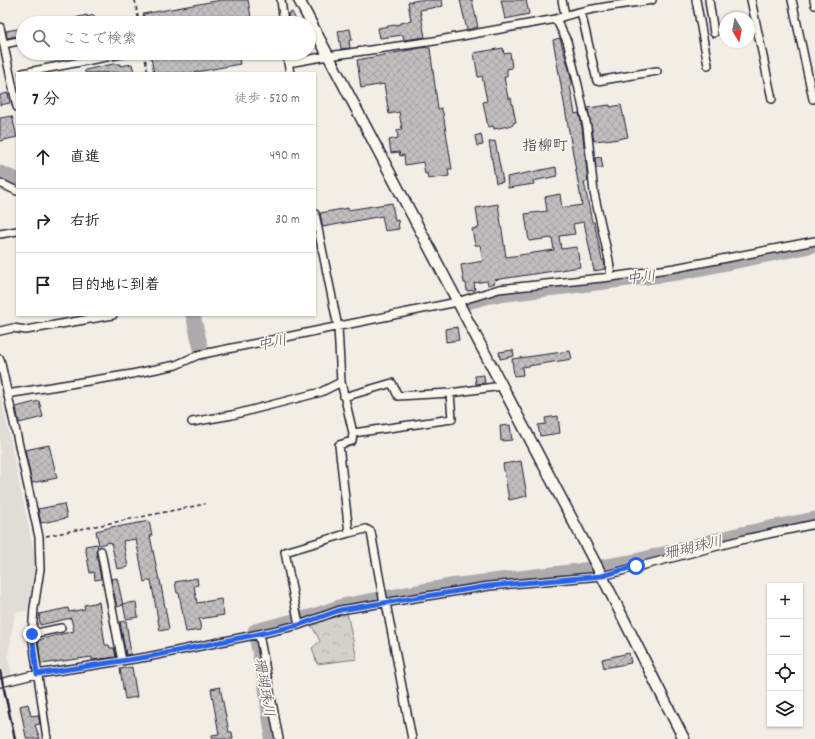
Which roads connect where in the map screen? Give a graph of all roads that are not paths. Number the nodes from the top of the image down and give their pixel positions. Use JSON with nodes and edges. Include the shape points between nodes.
{"nodes":[{"id":1,"x":281,"y":0,"type":"edge"},
{"id":2,"x":299,"y":0,"type":"edge"},
{"id":3,"x":562,"y":0,"type":"edge"},
{"id":4,"x":652,"y":0,"type":"edge"},
{"id":5,"x":696,"y":0,"type":"edge"},
{"id":6,"x":709,"y":0,"type":"edge"},
{"id":7,"x":751,"y":0,"type":"edge"},
{"id":8,"x":792,"y":0,"type":"edge"},
{"id":9,"x":814,"y":0,"type":"edge"},
{"id":10,"x":815,"y":5,"type":"edge"},
{"id":11,"x":581,"y":12,"type":"junction"},
{"id":12,"x":565,"y":15,"type":"junction"},
{"id":13,"x":283,"y":16,"type":"edge"},
{"id":14,"x":307,"y":16,"type":"edge"},
{"id":15,"x":556,"y":19,"type":"junction"},
{"id":16,"x":0,"y":27,"type":"edge"},
{"id":17,"x":316,"y":33,"type":"edge"},
{"id":18,"x":714,"y":33,"type":"dead end"},
{"id":19,"x":16,"y":41,"type":"edge"},
{"id":20,"x":4,"y":44,"type":"junction"},
{"id":21,"x":328,"y":56,"type":"junction"},
{"id":22,"x":316,"y":58,"type":"edge"},
{"id":23,"x":91,"y":60,"type":"edge"},
{"id":24,"x":288,"y":60,"type":"edge"},
{"id":25,"x":305,"y":60,"type":"edge"},
{"id":26,"x":288,"y":63,"type":"junction"},
{"id":27,"x":708,"y":66,"type":"dead end"},
{"id":28,"x":657,"y":71,"type":"dead end"},
{"id":29,"x":28,"y":72,"type":"edge"},
{"id":30,"x":290,"y":72,"type":"edge"},
{"id":31,"x":14,"y":75,"type":"edge"},
{"id":32,"x":16,"y":94,"type":"edge"},
{"id":33,"x":772,"y":99,"type":"dead end"},
{"id":34,"x":813,"y":99,"type":"dead end"},
{"id":35,"x":0,"y":183,"type":"edge"},
{"id":36,"x":16,"y":191,"type":"edge"},
{"id":37,"x":316,"y":219,"type":"edge"},
{"id":38,"x":16,"y":232,"type":"edge"},
{"id":39,"x":0,"y":234,"type":"edge"},
{"id":40,"x":815,"y":241,"type":"edge"},
{"id":41,"x":611,"y":277,"type":"junction"},
{"id":42,"x":457,"y":302,"type":"junction"},
{"id":43,"x":107,"y":316,"type":"edge"},
{"id":44,"x":338,"y":327,"type":"junction"},
{"id":45,"x":0,"y":331,"type":"edge"},
{"id":46,"x":0,"y":358,"type":"edge"},
{"id":47,"x":341,"y":382,"type":"junction"},
{"id":48,"x":502,"y":386,"type":"junction"},
{"id":49,"x":450,"y":393,"type":"junction"},
{"id":50,"x":7,"y":394,"type":"junction"},
{"id":51,"x":344,"y":397,"type":"junction"},
{"id":52,"x":192,"y":422,"type":"dead end"},
{"id":53,"x":353,"y":433,"type":"junction"},
{"id":54,"x":815,"y":524,"type":"edge"},
{"id":55,"x":349,"y":533,"type":"junction"},
{"id":56,"x":101,"y":551,"type":"dead end"},
{"id":57,"x":602,"y":576,"type":"junction"},
{"id":58,"x":385,"y":603,"type":"junction"},
{"id":59,"x":299,"y":625,"type":"junction"},
{"id":60,"x":61,"y":628,"type":"dead end"},
{"id":61,"x":32,"y":634,"type":"junction"},
{"id":62,"x":259,"y":634,"type":"junction"},
{"id":63,"x":122,"y":661,"type":"junction"},
{"id":64,"x":37,"y":674,"type":"junction"},
{"id":65,"x":0,"y":683,"type":"edge"},
{"id":66,"x":47,"y":739,"type":"edge"},
{"id":67,"x":279,"y":739,"type":"edge"},
{"id":68,"x":412,"y":739,"type":"edge"},
{"id":69,"x":684,"y":739,"type":"edge"}],
"edges":[{"from":1,"to":13,"type":"street"},
{"from":2,"to":14,"type":"street"},
{"from":3,"to":12,"type":"street"},
{"from":4,"to":11,"type":"street"},
{"from":5,"to":27,"type":"street"},
{"from":6,"to":18,"type":"street"},
{"from":7,"to":33,"type":"street"},
{"from":8,"to":34,"type":"street"},
{"from":9,"to":10,"type":"street"},
{"from":11,"to":12,"type":"street"},
{"from":11,"to":28,"type":"street","via":[[597,81]]},
{"from":12,"to":15,"type":"street"},
{"from":15,"to":21,"type":"street"},
{"from":15,"to":41,"type":"street","via":[[567,42],[578,85],[594,193]]},
{"from":16,"to":20,"type":"street"},
{"from":17,"to":21,"type":"street"},
{"from":19,"to":20,"type":"street"},
{"from":20,"to":31,"type":"street"},
{"from":21,"to":22,"type":"street"},
{"from":21,"to":42,"type":"street"},
{"from":23,"to":29,"type":"street"},
{"from":24,"to":26,"type":"street"},
{"from":25,"to":26,"type":"street"},
{"from":26,"to":30,"type":"street"},
{"from":31,"to":32,"type":"street"},
{"from":35,"to":36,"type":"street"},
{"from":37,"to":44,"type":"street"},
{"from":38,"to":39,"type":"street"},
{"from":40,"to":41,"type":"street","via":[[675,268]]},
{"from":41,"to":42,"type":"street","via":[[499,289]]},
{"from":42,"to":44,"type":"street"},
{"from":42,"to":48,"type":"street"},
{"from":43,"to":45,"type":"street","via":[[26,330],[13,328]]},
{"from":44,"to":47,"type":"street"},
{"from":44,"to":50,"type":"street","via":[[198,355],[176,365],[132,374]]},
{"from":46,"to":50,"type":"street"},
{"from":47,"to":51,"type":"street"},
{"from":47,"to":52,"type":"street","via":[[321,392],[279,404]]},
{"from":48,"to":49,"type":"street"},
{"from":48,"to":57,"type":"street"},
{"from":49,"to":51,"type":"street","via":[[398,396],[392,383]]},
{"from":49,"to":53,"type":"street","via":[[452,419]]},
{"from":50,"to":61,"type":"street","via":[[39,537],[40,569]]},
{"from":51,"to":53,"type":"street"},
{"from":53,"to":55,"type":"street","via":[[352,441],[339,445]]},
{"from":54,"to":57,"type":"street","via":[[745,539]]},
{"from":55,"to":58,"type":"street","via":[[366,529],[371,532]]},
{"from":55,"to":59,"type":"street","via":[[285,552]]},
{"from":56,"to":63,"type":"street"},
{"from":57,"to":58,"type":"street","via":[[489,586]]},
{"from":57,"to":69,"type":"street"},
{"from":58,"to":59,"type":"street","via":[[340,610]]},
{"from":58,"to":68,"type":"street"},
{"from":59,"to":62,"type":"street"},
{"from":60,"to":61,"type":"street"},
{"from":61,"to":64,"type":"street"},
{"from":62,"to":63,"type":"street"},
{"from":62,"to":67,"type":"street"},
{"from":63,"to":64,"type":"street"},
{"from":64,"to":65,"type":"street"},
{"from":64,"to":66,"type":"street"}]}
